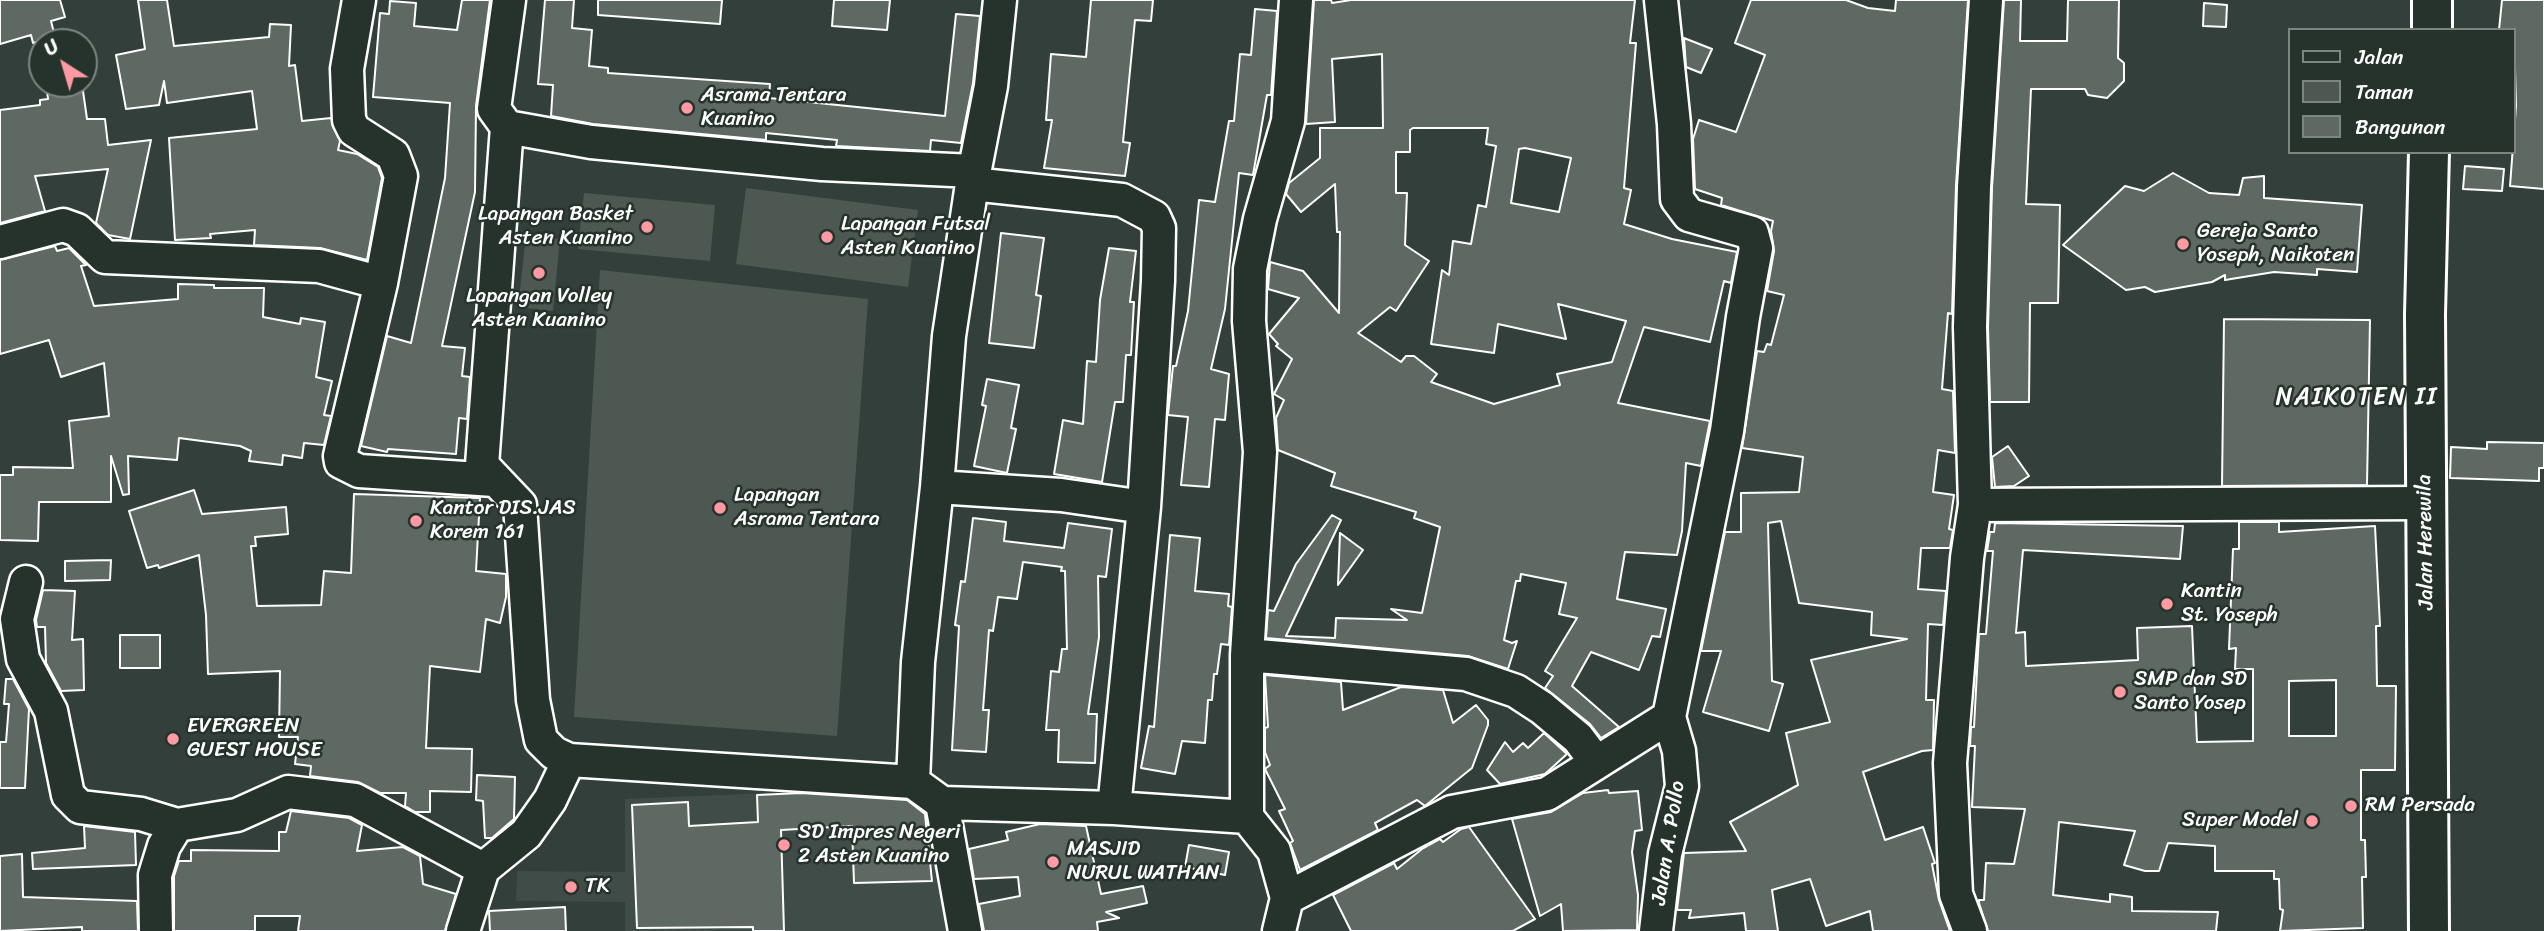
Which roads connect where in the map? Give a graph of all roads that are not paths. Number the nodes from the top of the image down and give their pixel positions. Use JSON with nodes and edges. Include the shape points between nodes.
{"nodes":[{"id":1,"x":359,"y":0,"type":"edge"},
{"id":2,"x":509,"y":0,"type":"edge"},
{"id":3,"x":1000,"y":0,"type":"edge"},
{"id":4,"x":1296,"y":0,"type":"edge"},
{"id":5,"x":1661,"y":0,"type":"edge"},
{"id":6,"x":1986,"y":0,"type":"edge"},
{"id":7,"x":2432,"y":0,"type":"edge"},
{"id":8,"x":2432,"y":28,"type":"edge"},
{"id":9,"x":507,"y":127,"type":"junction"},
{"id":10,"x":2429,"y":154,"type":"edge"},
{"id":11,"x":973,"y":178,"type":"junction"},
{"id":12,"x":0,"y":242,"type":"edge"},
{"id":13,"x":382,"y":283,"type":"junction"},
{"id":14,"x":494,"y":480,"type":"junction"},
{"id":15,"x":937,"y":487,"type":"junction"},
{"id":16,"x":2426,"y":503,"type":"junction"},
{"id":17,"x":1975,"y":505,"type":"junction"},
{"id":18,"x":1144,"y":507,"type":"junction"},
{"id":19,"x":26,"y":582,"type":"dead end"},
{"id":20,"x":1247,"y":655,"type":"junction"},
{"id":21,"x":1669,"y":717,"type":"junction"},
{"id":22,"x":569,"y":761,"type":"junction"},
{"id":23,"x":1596,"y":762,"type":"junction"},
{"id":24,"x":914,"y":782,"type":"junction"},
{"id":25,"x":942,"y":803,"type":"junction"},
{"id":26,"x":1114,"y":808,"type":"junction"},
{"id":27,"x":1247,"y":817,"type":"junction"},
{"id":28,"x":177,"y":825,"type":"junction"},
{"id":29,"x":483,"y":869,"type":"junction"},
{"id":30,"x":1287,"y":898,"type":"junction"},
{"id":31,"x":156,"y":931,"type":"edge"},
{"id":32,"x":463,"y":931,"type":"edge"},
{"id":33,"x":965,"y":931,"type":"edge"},
{"id":34,"x":1279,"y":931,"type":"edge"},
{"id":35,"x":1656,"y":931,"type":"edge"},
{"id":36,"x":1970,"y":931,"type":"edge"},
{"id":37,"x":2429,"y":931,"type":"edge"}],
"edges":[{"from":1,"to":13,"type":"street","via":[[347,69],[349,120],[354,130],[393,155],[401,176]]},
{"from":2,"to":9,"type":"street","via":[[494,109]]},
{"from":3,"to":11,"type":"street","via":[[991,86]]},
{"from":4,"to":20,"type":"street","via":[[1288,121],[1251,269],[1249,321],[1260,452]]},
{"from":5,"to":21,"type":"street","name":"Jalan A. Pollo","via":[[1677,199],[1689,215],[1752,233],[1756,240],[1727,431]]},
{"from":6,"to":17,"type":"street","via":[[1970,327]]},
{"from":7,"to":8,"type":"main road"},
{"from":9,"to":11,"type":"street","via":[[591,142]]},
{"from":9,"to":14,"type":"street","via":[[481,453],[482,465]]},
{"from":10,"to":16,"type":"main road","name":"Jalan Herewila"},
{"from":11,"to":15,"type":"street","via":[[949,336]]},
{"from":11,"to":18,"type":"street","via":[[1122,200],[1154,217],[1158,281]]},
{"from":12,"to":13,"type":"street","via":[[63,225],[77,230],[104,257],[319,266]]},
{"from":13,"to":14,"type":"street","via":[[341,462],[359,471]]},
{"from":14,"to":22,"type":"street","via":[[520,505],[537,727],[541,740]]},
{"from":15,"to":18,"type":"street","via":[[1061,495]]},
{"from":15,"to":24,"type":"street","via":[[918,662]]},
{"from":16,"to":17,"type":"street"},
{"from":16,"to":37,"type":"main road","name":"Jalan Herewila"},
{"from":17,"to":36,"type":"street","via":[[1950,763],[1956,894]]},
{"from":18,"to":26,"type":"street"},
{"from":19,"to":28,"type":"street","via":[[18,619],[21,647],[51,712],[72,802]]},
{"from":20,"to":23,"type":"street","via":[[1466,674],[1516,691],[1542,708],[1578,738]]},
{"from":20,"to":27,"type":"street"},
{"from":21,"to":23,"type":"street"},
{"from":21,"to":35,"type":"street","name":"Jalan A. Pollo","via":[[1679,751],[1682,786],[1665,854]]},
{"from":22,"to":24,"type":"street"},
{"from":22,"to":29,"type":"street","via":[[526,834]]},
{"from":23,"to":30,"type":"street","via":[[1547,794],[1452,813]]},
{"from":24,"to":25,"type":"street"},
{"from":25,"to":26,"type":"street"},
{"from":25,"to":33,"type":"street"},
{"from":26,"to":27,"type":"street"},
{"from":27,"to":30,"type":"street","via":[[1274,851]]},
{"from":28,"to":29,"type":"street","via":[[237,814],[288,792],[355,800]]},
{"from":28,"to":31,"type":"street","via":[[155,875]]},
{"from":29,"to":32,"type":"street"},
{"from":30,"to":34,"type":"street"}]}
